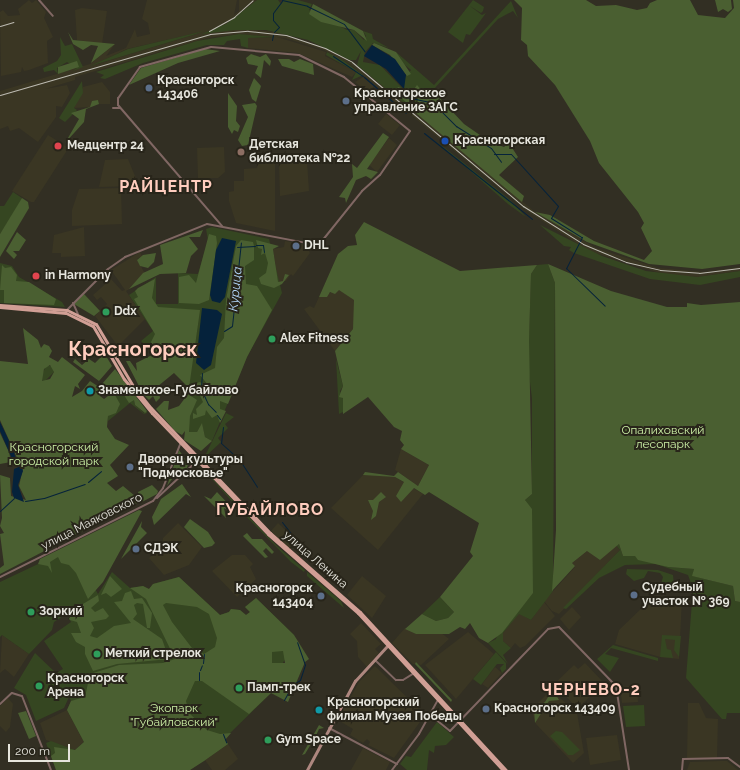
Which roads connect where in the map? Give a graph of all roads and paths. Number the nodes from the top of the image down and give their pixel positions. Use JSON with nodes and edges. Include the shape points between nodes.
{"nodes":[{"id":1,"x":39,"y":0,"type":"edge"},
{"id":2,"x":53,"y":16,"type":"dead end"},
{"id":3,"x":113,"y":108,"type":"dead end"},
{"id":4,"x":121,"y":108,"type":"junction"},
{"id":5,"x":212,"y":217,"type":"junction"},
{"id":6,"x":210,"y":224,"type":"junction"},
{"id":7,"x":222,"y":226,"type":"junction"},
{"id":8,"x":73,"y":302,"type":"junction"},
{"id":9,"x":0,"y":306,"type":"edge"},
{"id":10,"x":66,"y":311,"type":"junction"},
{"id":11,"x":78,"y":314,"type":"junction"},
{"id":12,"x":104,"y":340,"type":"junction"},
{"id":13,"x":181,"y":442,"type":"junction"},
{"id":14,"x":198,"y":460,"type":"junction"},
{"id":15,"x":164,"y":486,"type":"junction"},
{"id":16,"x":168,"y":489,"type":"junction"},
{"id":17,"x":153,"y":501,"type":"junction"},
{"id":18,"x":0,"y":577,"type":"edge"},
{"id":19,"x":389,"y":644,"type":"junction"},
{"id":20,"x":375,"y":660,"type":"junction"},
{"id":21,"x":414,"y":672,"type":"junction"},
{"id":22,"x":439,"y":699,"type":"junction"},
{"id":23,"x":0,"y":704,"type":"edge"},
{"id":24,"x":429,"y":714,"type":"junction"},
{"id":25,"x":460,"y":720,"type":"junction"},
{"id":26,"x":329,"y":728,"type":"junction"},
{"id":27,"x":397,"y":764,"type":"junction"},
{"id":28,"x":740,"y":767,"type":"edge"},
{"id":29,"x":51,"y":770,"type":"edge"},
{"id":30,"x":307,"y":770,"type":"edge"},
{"id":31,"x":392,"y":770,"type":"edge"},
{"id":32,"x":503,"y":770,"type":"edge"},
{"id":33,"x":506,"y":770,"type":"edge"},
{"id":34,"x":629,"y":770,"type":"edge"},
{"id":35,"x":682,"y":770,"type":"edge"}],
"edges":[{"from":1,"to":2,"type":"street"},
{"from":3,"to":4,"type":"street"},
{"from":4,"to":5,"type":"street"},
{"from":4,"to":7,"type":"street","via":[[118,102],[137,69],[146,64],[209,47],[282,52],[310,59],[341,75],[410,131],[380,175],[362,191],[323,240],[308,243]]},
{"from":5,"to":6,"type":"street"},
{"from":5,"to":7,"type":"street"},
{"from":6,"to":7,"type":"street"},
{"from":6,"to":8,"type":"street","via":[[127,255]]},
{"from":8,"to":10,"type":"street"},
{"from":8,"to":11,"type":"street","via":[[73,308]]},
{"from":9,"to":10,"type":"main road"},
{"from":10,"to":11,"type":"main road"},
{"from":10,"to":12,"type":"main road","via":[[90,323]]},
{"from":11,"to":12,"type":"main road","via":[[96,324]]},
{"from":12,"to":13,"type":"main road","name":"улица Ленина","via":[[133,386]]},
{"from":13,"to":14,"type":"main road","name":"улица Ленина"},
{"from":13,"to":15,"type":"street","name":"улица Маяковского"},
{"from":14,"to":16,"type":"street"},
{"from":14,"to":19,"type":"main road","name":"улица Ленина","via":[[270,533],[353,605]]},
{"from":15,"to":16,"type":"street"},
{"from":15,"to":17,"type":"street","name":"улица Маяковского"},
{"from":16,"to":17,"type":"street"},
{"from":17,"to":18,"type":"street","name":"улица Маяковского"},
{"from":19,"to":20,"type":"main road"},
{"from":19,"to":21,"type":"main road","name":"улица Ленина"},
{"from":19,"to":25,"type":"main road","name":"улица Ленина"},
{"from":20,"to":21,"type":"street","via":[[396,680],[403,680]]},
{"from":20,"to":26,"type":"main road","via":[[354,683]]},
{"from":21,"to":22,"type":"main road","name":"улица Ленина"},
{"from":22,"to":24,"type":"street"},
{"from":22,"to":25,"type":"main road","name":"улица Ленина"},
{"from":23,"to":29,"type":"street","via":[[7,696],[17,692],[23,697]]},
{"from":24,"to":25,"type":"street","via":[[450,731]]},
{"from":24,"to":27,"type":"street"},
{"from":25,"to":32,"type":"main road","name":"улица Ленина"},
{"from":25,"to":33,"type":"main road","name":"улица Ленина"},
{"from":25,"to":34,"type":"street","via":[[548,629],[559,626],[616,686]]},
{"from":26,"to":27,"type":"street"},
{"from":26,"to":30,"type":"main road"},
{"from":27,"to":31,"type":"street"},
{"from":28,"to":35,"type":"street","via":[[728,758],[683,759]]}]}
